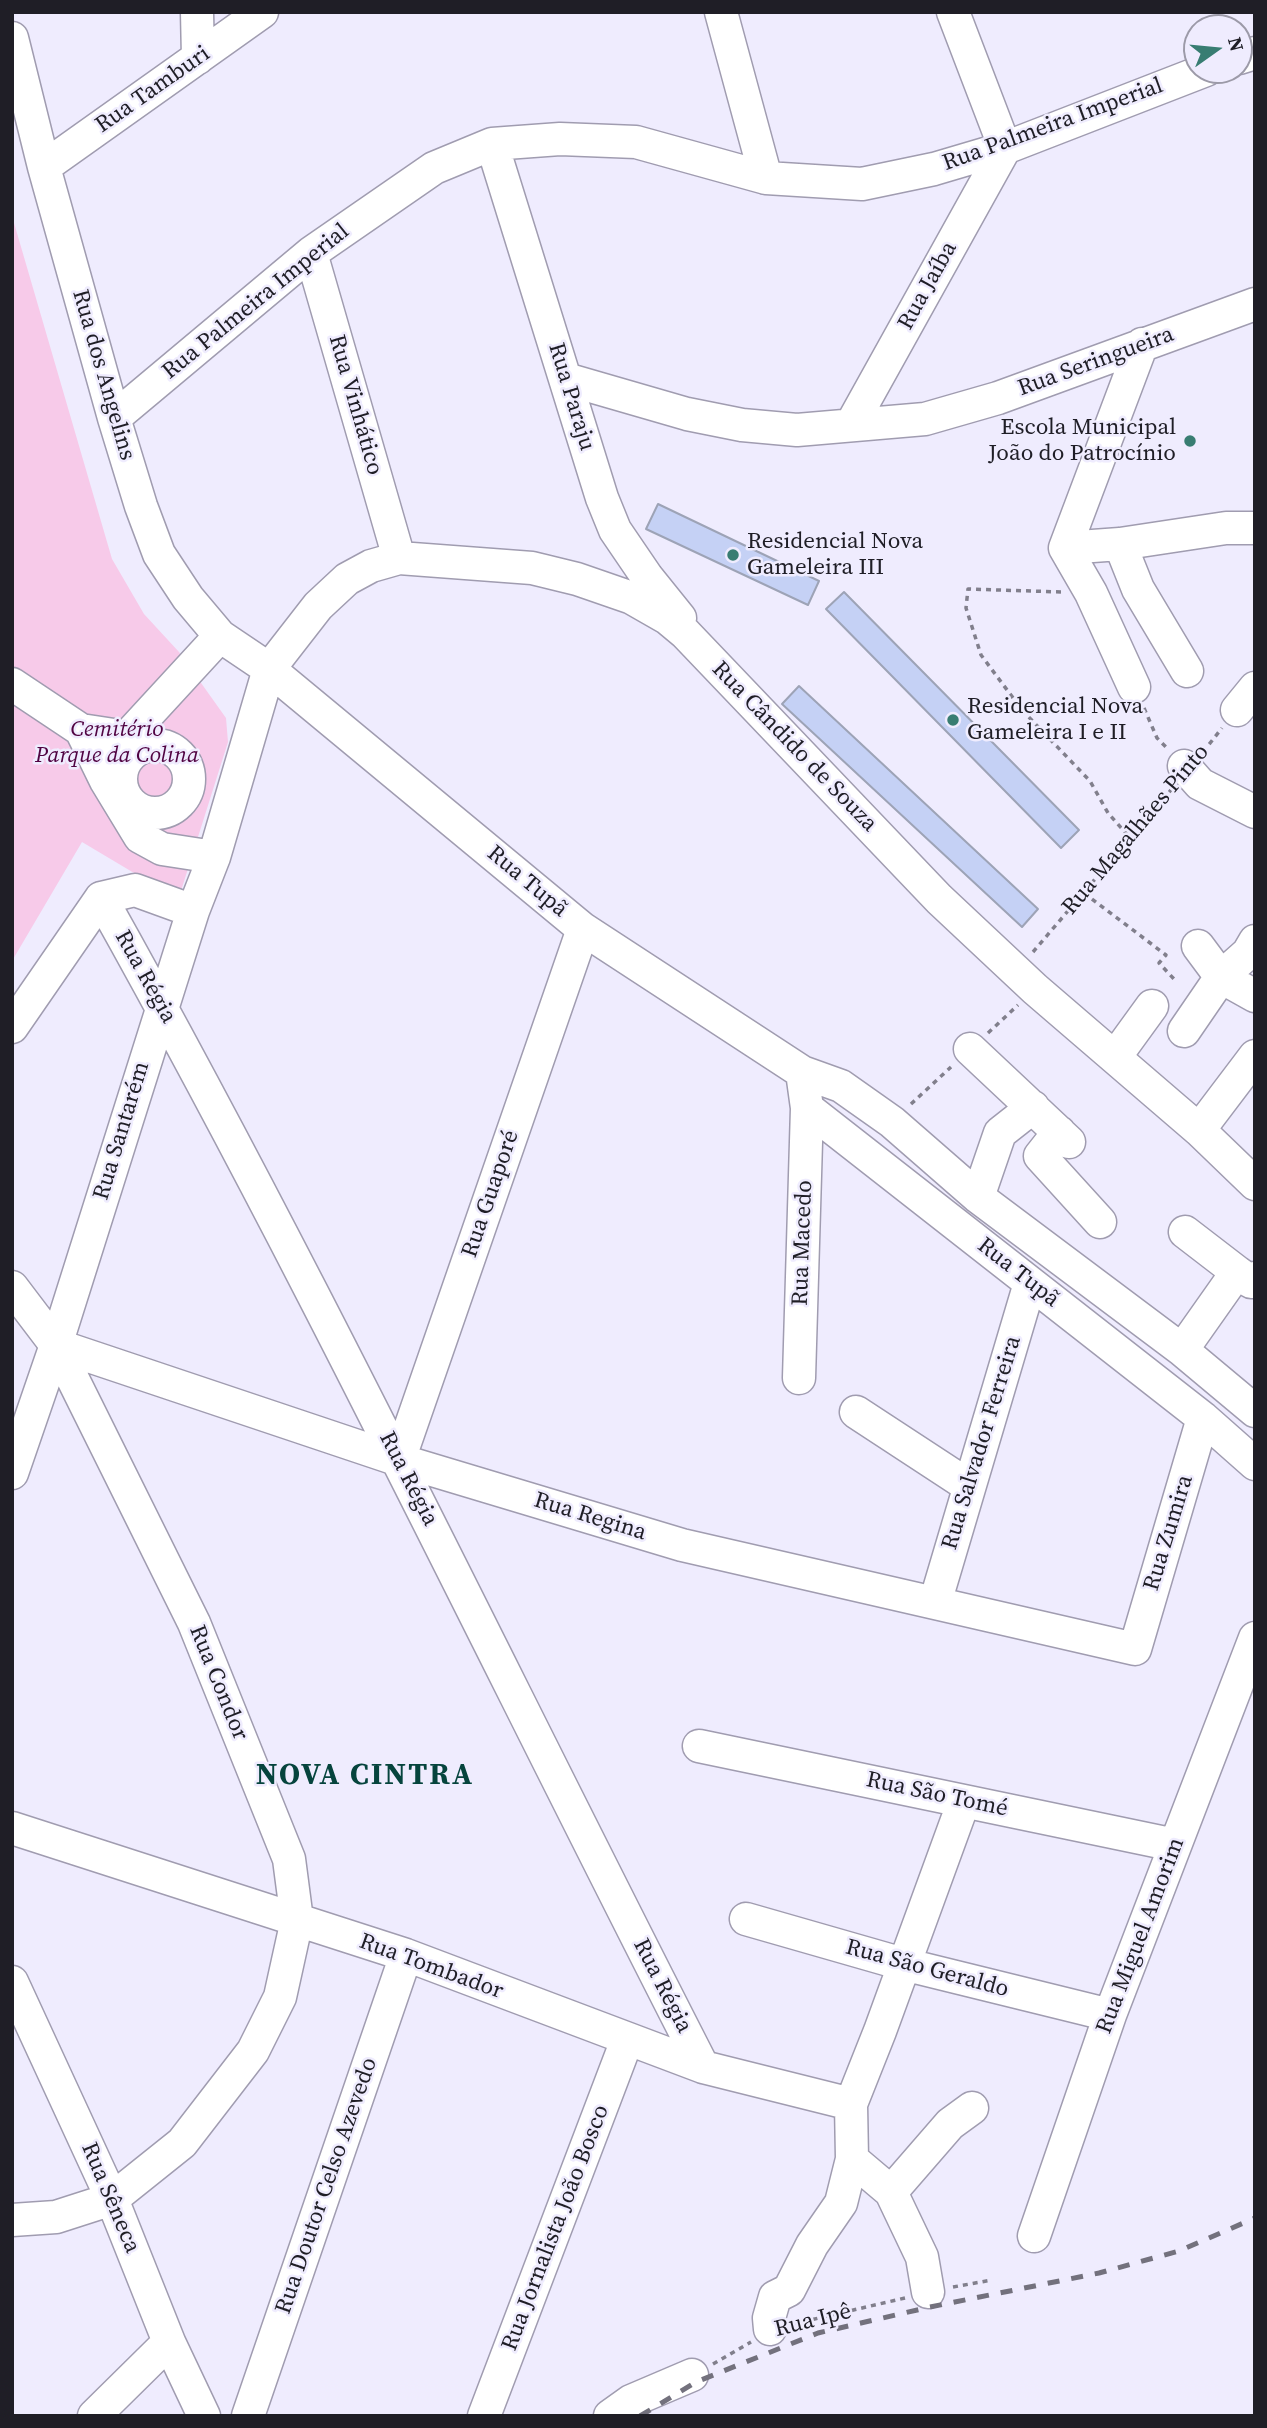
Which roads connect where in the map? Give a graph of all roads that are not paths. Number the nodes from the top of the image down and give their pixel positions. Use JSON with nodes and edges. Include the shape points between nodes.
{"nodes":[{"id":1,"x":197,"y":12,"type":"edge"},
{"id":2,"x":262,"y":12,"type":"edge"},
{"id":3,"x":721,"y":12,"type":"edge"},
{"id":4,"x":953,"y":12,"type":"edge"},
{"id":5,"x":12,"y":38,"type":"edge"},
{"id":6,"x":198,"y":58,"type":"junction"},
{"id":7,"x":1183,"y":79,"type":"edge"},
{"id":8,"x":492,"y":144,"type":"junction"},
{"id":9,"x":1004,"y":148,"type":"junction"},
{"id":10,"x":44,"y":167,"type":"junction"},
{"id":11,"x":766,"y":178,"type":"junction"},
{"id":12,"x":311,"y":253,"type":"junction"},
{"id":13,"x":1255,"y":304,"type":"edge"},
{"id":14,"x":1142,"y":344,"type":"junction"},
{"id":15,"x":566,"y":379,"type":"junction"},
{"id":16,"x":114,"y":418,"type":"junction"},
{"id":17,"x":851,"y":425,"type":"junction"},
{"id":18,"x":1255,"y":528,"type":"edge"},
{"id":19,"x":1119,"y":544,"type":"junction"},
{"id":20,"x":1065,"y":548,"type":"junction"},
{"id":21,"x":399,"y":558,"type":"junction"},
{"id":22,"x":685,"y":633,"type":"junction"},
{"id":23,"x":220,"y":636,"type":"junction"},
{"id":24,"x":269,"y":669,"type":"junction"},
{"id":25,"x":1187,"y":671,"type":"dead end"},
{"id":26,"x":12,"y":684,"type":"edge"},
{"id":27,"x":1135,"y":687,"type":"road end"},
{"id":28,"x":81,"y":730,"type":"junction"},
{"id":29,"x":136,"y":742,"type":"junction"},
{"id":30,"x":1186,"y":769,"type":"road end"},
{"id":31,"x":114,"y":785,"type":"junction"},
{"id":32,"x":1255,"y":811,"type":"edge"},
{"id":33,"x":214,"y":857,"type":"junction"},
{"id":34,"x":101,"y":898,"type":"junction"},
{"id":35,"x":193,"y":911,"type":"junction"},
{"id":36,"x":583,"y":929,"type":"junction"},
{"id":37,"x":1255,"y":941,"type":"edge"},
{"id":38,"x":1198,"y":946,"type":"dead end"},
{"id":39,"x":1220,"y":977,"type":"junction"},
{"id":40,"x":1255,"y":996,"type":"edge"},
{"id":41,"x":162,"y":1006,"type":"junction"},
{"id":42,"x":1152,"y":1006,"type":"dead end"},
{"id":43,"x":12,"y":1027,"type":"edge"},
{"id":44,"x":1184,"y":1031,"type":"dead end"},
{"id":45,"x":970,"y":1049,"type":"dead end"},
{"id":46,"x":1255,"y":1056,"type":"edge"},
{"id":47,"x":1115,"y":1057,"type":"junction"},
{"id":48,"x":802,"y":1072,"type":"junction"},
{"id":49,"x":1033,"y":1107,"type":"junction"},
{"id":50,"x":807,"y":1108,"type":"junction"},
{"id":51,"x":1199,"y":1130,"type":"junction"},
{"id":52,"x":1255,"y":1184,"type":"edge"},
{"id":53,"x":978,"y":1197,"type":"junction"},
{"id":54,"x":1100,"y":1222,"type":"dead end"},
{"id":55,"x":1185,"y":1232,"type":"dead end"},
{"id":56,"x":1246,"y":1275,"type":"edge"},
{"id":57,"x":1030,"y":1283,"type":"junction"},
{"id":58,"x":12,"y":1287,"type":"edge"},
{"id":59,"x":56,"y":1345,"type":"junction"},
{"id":60,"x":1182,"y":1350,"type":"junction"},
{"id":61,"x":799,"y":1378,"type":"dead end"},
{"id":62,"x":1255,"y":1410,"type":"edge"},
{"id":63,"x":856,"y":1412,"type":"dead end"},
{"id":64,"x":1203,"y":1418,"type":"junction"},
{"id":65,"x":398,"y":1460,"type":"junction"},
{"id":66,"x":1255,"y":1464,"type":"edge"},
{"id":67,"x":12,"y":1473,"type":"edge"},
{"id":68,"x":969,"y":1486,"type":"junction"},
{"id":69,"x":935,"y":1603,"type":"junction"},
{"id":70,"x":1255,"y":1639,"type":"edge"},
{"id":71,"x":1135,"y":1649,"type":"joint"},
{"id":72,"x":699,"y":1746,"type":"dead end"},
{"id":73,"x":964,"y":1801,"type":"junction"},
{"id":74,"x":19,"y":1836,"type":"edge"},
{"id":75,"x":1175,"y":1844,"type":"junction"},
{"id":76,"x":746,"y":1919,"type":"dead end"},
{"id":77,"x":297,"y":1920,"type":"junction"},
{"id":78,"x":406,"y":1955,"type":"junction"},
{"id":79,"x":903,"y":1964,"type":"junction"},
{"id":80,"x":12,"y":1982,"type":"edge"},
{"id":81,"x":1110,"y":2015,"type":"junction"},
{"id":82,"x":627,"y":2040,"type":"junction"},
{"id":83,"x":703,"y":2067,"type":"junction"},
{"id":84,"x":851,"y":2104,"type":"junction"},
{"id":85,"x":972,"y":2108,"type":"dead end"},
{"id":86,"x":852,"y":2159,"type":"junction"},
{"id":87,"x":891,"y":2192,"type":"junction"},
{"id":88,"x":112,"y":2199,"type":"junction"},
{"id":89,"x":12,"y":2220,"type":"edge"},
{"id":90,"x":1034,"y":2236,"type":"dead end"},
{"id":91,"x":928,"y":2292,"type":"road end"},
{"id":92,"x":769,"y":2329,"type":"road end"},
{"id":93,"x":169,"y":2342,"type":"junction"},
{"id":94,"x":692,"y":2375,"type":"road end"},
{"id":95,"x":94,"y":2416,"type":"edge"},
{"id":96,"x":204,"y":2416,"type":"edge"},
{"id":97,"x":248,"y":2416,"type":"edge"},
{"id":98,"x":484,"y":2416,"type":"edge"},
{"id":99,"x":610,"y":2416,"type":"edge"}],
"edges":[{"from":1,"to":6,"type":"street"},
{"from":2,"to":6,"type":"street","name":"Rua Tamburi"},
{"from":3,"to":11,"type":"street"},
{"from":4,"to":9,"type":"street"},
{"from":5,"to":10,"type":"street","name":"Rua dos Angelins"},
{"from":6,"to":10,"type":"street","name":"Rua Tamburi"},
{"from":7,"to":9,"type":"street","name":"Rua Palmeira Imperial"},
{"from":8,"to":11,"type":"street","name":"Rua Palmeira Imperial","via":[[560,139],[636,142]]},
{"from":8,"to":12,"type":"street","name":"Rua Palmeira Imperial","via":[[434,168]]},
{"from":8,"to":15,"type":"street","name":"Rua Paraju"},
{"from":9,"to":11,"type":"street","name":"Rua Palmeira Imperial","via":[[862,184]]},
{"from":9,"to":17,"type":"street","name":"Rua Jaíba"},
{"from":10,"to":16,"type":"street","name":"Rua dos Angelins"},
{"from":12,"to":16,"type":"street","name":"Rua Palmeira Imperial"},
{"from":12,"to":21,"type":"street","name":"Rua Vinhático"},
{"from":13,"to":14,"type":"street","name":"Rua Seringueira"},
{"from":14,"to":17,"type":"street","name":"Rua Seringueira","via":[[998,398],[925,419]]},
{"from":14,"to":20,"type":"street"},
{"from":15,"to":17,"type":"street","name":"Rua Seringueira","via":[[742,425],[797,430]]},
{"from":15,"to":22,"type":"street","name":"Rua Paraju","via":[[615,530],[676,612]]},
{"from":16,"to":23,"type":"street","name":"Rua dos Angelins","via":[[159,554]]},
{"from":18,"to":19,"type":"street"},
{"from":19,"to":20,"type":"street"},
{"from":19,"to":25,"type":"street","via":[[1138,589]]},
{"from":20,"to":27,"type":"street"},
{"from":21,"to":22,"type":"street","name":"Rua Cândido de Souza","via":[[532,568],[577,579],[632,598]]},
{"from":21,"to":24,"type":"street","name":"Rua Cândido de Souza","via":[[347,579],[318,606]]},
{"from":22,"to":47,"type":"street","name":"Rua Cândido de Souza","via":[[939,899]]},
{"from":23,"to":24,"type":"street","name":"Rua dos Angelins"},
{"from":23,"to":29,"type":"street"},
{"from":24,"to":33,"type":"street","name":"Rua Santarém"},
{"from":24,"to":36,"type":"street","name":"Rua Tupã"},
{"from":26,"to":28,"type":"street"},
{"from":28,"to":29,"type":"street"},
{"from":28,"to":31,"type":"street"},
{"from":29,"to":31,"type":"street"},
{"from":29,"to":31,"type":"street","via":[[177,753],[189,773],[186,796],[169,811],[146,813]]},
{"from":30,"to":32,"type":"street","via":[[1200,784]]},
{"from":31,"to":33,"type":"street","via":[[140,837],[162,849]]},
{"from":33,"to":35,"type":"street","name":"Rua Santarém"},
{"from":34,"to":35,"type":"street","via":[[135,890]]},
{"from":34,"to":41,"type":"street","name":"Rua Régia"},
{"from":34,"to":43,"type":"street"},
{"from":35,"to":41,"type":"street","name":"Rua Santarém"},
{"from":36,"to":48,"type":"street","name":"Rua Tupã"},
{"from":36,"to":65,"type":"street","name":"Rua Guaporé"},
{"from":37,"to":39,"type":"street"},
{"from":38,"to":39,"type":"street"},
{"from":39,"to":40,"type":"street"},
{"from":39,"to":44,"type":"street"},
{"from":41,"to":59,"type":"street","name":"Rua Santarém"},
{"from":41,"to":65,"type":"street","name":"Rua Régia"},
{"from":42,"to":47,"type":"street"},
{"from":45,"to":49,"type":"street"},
{"from":46,"to":51,"type":"street"},
{"from":47,"to":51,"type":"street","name":"Rua Cândido de Souza"},
{"from":48,"to":50,"type":"street"},
{"from":48,"to":53,"type":"street","name":"Rua Tupã","via":[[841,1086],[892,1122]]},
{"from":49,"to":53,"type":"street","via":[[1000,1133]]},
{"from":49,"to":54,"type":"street"},
{"from":50,"to":57,"type":"street","name":"Rua Tupã"},
{"from":50,"to":61,"type":"street","name":"Rua Macedo"},
{"from":51,"to":52,"type":"street","name":"Rua Cândido de Souza"},
{"from":53,"to":60,"type":"street","name":"Rua Tupã"},
{"from":55,"to":56,"type":"street"},
{"from":56,"to":60,"type":"street"},
{"from":57,"to":64,"type":"street","name":"Rua Tupã"},
{"from":57,"to":68,"type":"street","name":"Rua Salvador Ferreira"},
{"from":58,"to":59,"type":"street","name":"Rua Condor"},
{"from":59,"to":65,"type":"street","name":"Rua Regina"},
{"from":59,"to":67,"type":"street","name":"Rua Santarém"},
{"from":59,"to":77,"type":"street","name":"Rua Condor","via":[[194,1623],[289,1859]]},
{"from":60,"to":62,"type":"street","name":"Rua Tupã"},
{"from":63,"to":68,"type":"street"},
{"from":64,"to":66,"type":"street","name":"Rua Tupã"},
{"from":64,"to":71,"type":"street","name":"Rua Zumira"},
{"from":65,"to":69,"type":"street","name":"Rua Regina","via":[[682,1545]]},
{"from":65,"to":83,"type":"street","name":"Rua Régia"},
{"from":68,"to":69,"type":"street","name":"Rua Salvador Ferreira"},
{"from":69,"to":71,"type":"street","name":"Rua Regina"},
{"from":70,"to":75,"type":"street","name":"Rua Miguel Amorim"},
{"from":72,"to":73,"type":"street","name":"Rua São Tomé"},
{"from":73,"to":75,"type":"street","name":"Rua São Tomé"},
{"from":73,"to":79,"type":"street"},
{"from":74,"to":77,"type":"street","name":"Rua Tombador"},
{"from":75,"to":81,"type":"street","name":"Rua Miguel Amorim"},
{"from":76,"to":79,"type":"street","name":"Rua São Geraldo"},
{"from":77,"to":78,"type":"street","name":"Rua Tombador"},
{"from":77,"to":88,"type":"street","name":"Rua Condor","via":[[279,1997],[253,2050],[182,2143]]},
{"from":78,"to":82,"type":"street","name":"Rua Tombador"},
{"from":78,"to":97,"type":"street","name":"Rua Doutor Celso Azevedo"},
{"from":79,"to":81,"type":"street","name":"Rua São Geraldo"},
{"from":79,"to":84,"type":"street"},
{"from":80,"to":88,"type":"street","name":"Rua Sêneca"},
{"from":81,"to":90,"type":"street","name":"Rua Miguel Amorim"},
{"from":82,"to":83,"type":"street","name":"Rua Tombador"},
{"from":82,"to":98,"type":"street","name":"Rua Jornalista João Bosco"},
{"from":83,"to":84,"type":"street","name":"Rua Tombador"},
{"from":84,"to":86,"type":"street"},
{"from":85,"to":87,"type":"street","via":[[950,2124]]},
{"from":86,"to":87,"type":"street"},
{"from":86,"to":92,"type":"street","via":[[841,2203],[789,2290],[775,2297]]},
{"from":87,"to":91,"type":"street","via":[[922,2257]]},
{"from":88,"to":89,"type":"street","name":"Rua Condor","via":[[57,2217]]},
{"from":88,"to":93,"type":"street","name":"Rua Sêneca"},
{"from":93,"to":95,"type":"street"},
{"from":93,"to":96,"type":"street","name":"Rua Sêneca"},
{"from":94,"to":99,"type":"street","via":[[631,2401]]}]}
